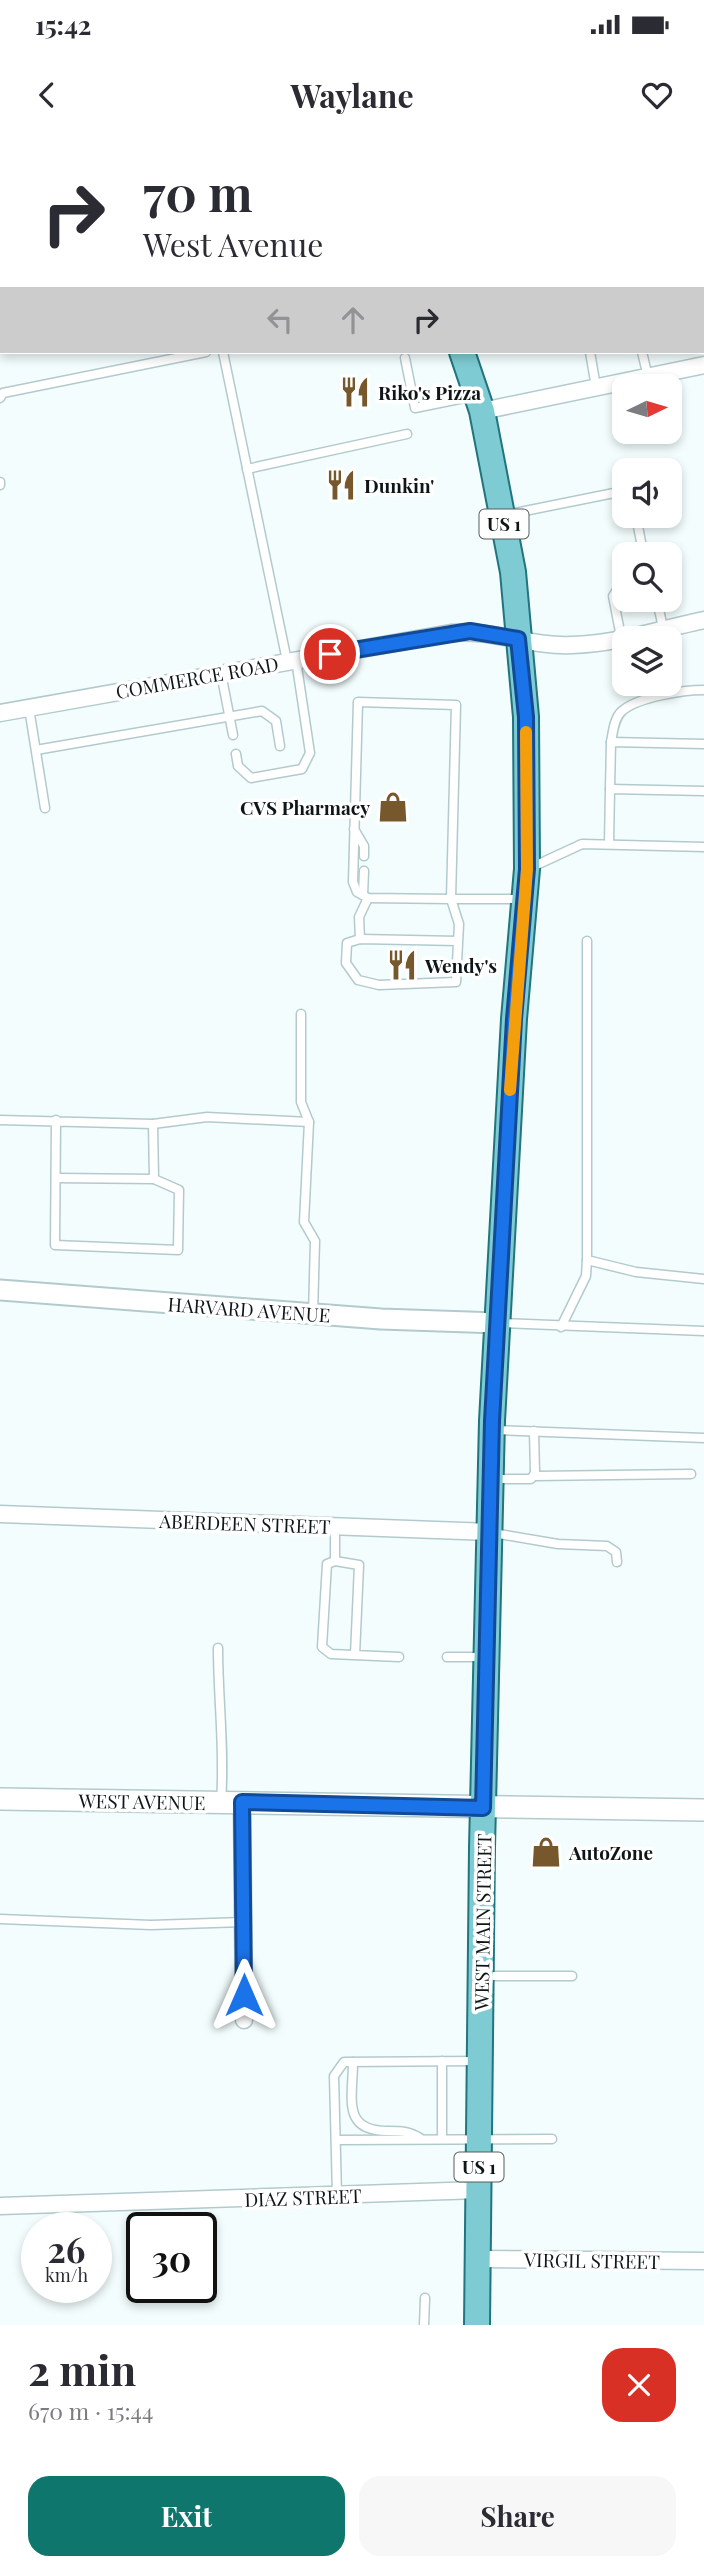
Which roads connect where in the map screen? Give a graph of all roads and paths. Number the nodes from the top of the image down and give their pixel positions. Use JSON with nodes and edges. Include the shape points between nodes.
{"nodes":[{"id":1,"x":196,"y":354,"type":"edge"},
{"id":2,"x":223,"y":354,"type":"edge"},
{"id":3,"x":463,"y":354,"type":"edge"},
{"id":4,"x":590,"y":354,"type":"edge"},
{"id":5,"x":642,"y":354,"type":"edge"},
{"id":6,"x":405,"y":358,"type":"dead end"},
{"id":7,"x":704,"y":365,"type":"edge"},
{"id":8,"x":647,"y":374,"type":"edge"},
{"id":9,"x":662,"y":374,"type":"edge"},
{"id":10,"x":612,"y":384,"type":"edge"},
{"id":11,"x":596,"y":387,"type":"junction"},
{"id":12,"x":0,"y":398,"type":"edge"},
{"id":13,"x":479,"y":403,"type":"junction"},
{"id":14,"x":407,"y":434,"type":"dead end"},
{"id":15,"x":247,"y":469,"type":"junction"},
{"id":16,"x":612,"y":494,"type":"edge"},
{"id":17,"x":503,"y":516,"type":"junction"},
{"id":18,"x":704,"y":620,"type":"edge"},
{"id":19,"x":673,"y":626,"type":"edge"},
{"id":20,"x":518,"y":639,"type":"junction"},
{"id":21,"x":612,"y":639,"type":"edge"},
{"id":22,"x":291,"y":660,"type":"junction"},
{"id":23,"x":221,"y":673,"type":"junction"},
{"id":24,"x":704,"y":690,"type":"edge"},
{"id":25,"x":29,"y":708,"type":"junction"},
{"id":26,"x":0,"y":713,"type":"edge"},
{"id":27,"x":229,"y":717,"type":"junction"},
{"id":28,"x":233,"y":735,"type":"dead end"},
{"id":29,"x":611,"y":742,"type":"junction"},
{"id":30,"x":704,"y":744,"type":"edge"},
{"id":31,"x":280,"y":746,"type":"dead end"},
{"id":32,"x":36,"y":750,"type":"junction"},
{"id":33,"x":236,"y":754,"type":"dead end"},
{"id":34,"x":610,"y":789,"type":"junction"},
{"id":35,"x":704,"y":791,"type":"edge"},
{"id":36,"x":45,"y":808,"type":"dead end"},
{"id":37,"x":354,"y":829,"type":"junction"},
{"id":38,"x":609,"y":844,"type":"junction"},
{"id":39,"x":704,"y":847,"type":"edge"},
{"id":40,"x":364,"y":856,"type":"dead end"},
{"id":41,"x":527,"y":869,"type":"junction"},
{"id":42,"x":364,"y":871,"type":"dead end"},
{"id":43,"x":365,"y":897,"type":"junction"},
{"id":44,"x":524,"y":899,"type":"junction"},
{"id":45,"x":451,"y":900,"type":"junction"},
{"id":46,"x":360,"y":939,"type":"junction"},
{"id":47,"x":587,"y":940,"type":"dead end"},
{"id":48,"x":458,"y":941,"type":"junction"},
{"id":49,"x":301,"y":1014,"type":"dead end"},
{"id":50,"x":0,"y":1119,"type":"edge"},
{"id":51,"x":56,"y":1120,"type":"junction"},
{"id":52,"x":309,"y":1122,"type":"junction"},
{"id":53,"x":153,"y":1124,"type":"junction"},
{"id":54,"x":56,"y":1178,"type":"junction"},
{"id":55,"x":154,"y":1179,"type":"junction"},
{"id":56,"x":587,"y":1260,"type":"junction"},
{"id":57,"x":704,"y":1279,"type":"edge"},
{"id":58,"x":0,"y":1290,"type":"edge"},
{"id":59,"x":313,"y":1314,"type":"junction"},
{"id":60,"x":499,"y":1323,"type":"junction"},
{"id":61,"x":561,"y":1327,"type":"junction"},
{"id":62,"x":704,"y":1332,"type":"edge"},
{"id":63,"x":492,"y":1430,"type":"junction"},
{"id":64,"x":534,"y":1432,"type":"junction"},
{"id":65,"x":704,"y":1437,"type":"edge"},
{"id":66,"x":691,"y":1474,"type":"dead end"},
{"id":67,"x":534,"y":1476,"type":"junction"},
{"id":68,"x":491,"y":1479,"type":"junction"},
{"id":69,"x":0,"y":1514,"type":"edge"},
{"id":70,"x":335,"y":1527,"type":"junction"},
{"id":71,"x":490,"y":1532,"type":"junction"},
{"id":72,"x":335,"y":1561,"type":"junction"},
{"id":73,"x":617,"y":1562,"type":"dead end"},
{"id":74,"x":218,"y":1648,"type":"dead end"},
{"id":75,"x":355,"y":1655,"type":"junction"},
{"id":76,"x":399,"y":1657,"type":"dead end"},
{"id":77,"x":447,"y":1657,"type":"dead end"},
{"id":78,"x":487,"y":1657,"type":"junction"},
{"id":79,"x":0,"y":1799,"type":"edge"},
{"id":80,"x":221,"y":1802,"type":"junction"},
{"id":81,"x":242,"y":1802,"type":"junction"},
{"id":82,"x":483,"y":1808,"type":"junction"},
{"id":83,"x":704,"y":1810,"type":"edge"},
{"id":84,"x":0,"y":1919,"type":"edge"},
{"id":85,"x":244,"y":1922,"type":"junction"},
{"id":86,"x":481,"y":1976,"type":"junction"},
{"id":87,"x":572,"y":1976,"type":"dead end"},
{"id":88,"x":244,"y":2020,"type":"dead end"},
{"id":89,"x":442,"y":2061,"type":"junction"},
{"id":90,"x":481,"y":2061,"type":"junction"},
{"id":91,"x":353,"y":2062,"type":"junction"},
{"id":92,"x":422,"y":2138,"type":"junction"},
{"id":93,"x":442,"y":2138,"type":"junction"},
{"id":94,"x":480,"y":2138,"type":"junction"},
{"id":95,"x":552,"y":2139,"type":"dead end"},
{"id":96,"x":335,"y":2140,"type":"junction"},
{"id":97,"x":479,"y":2190,"type":"junction"},
{"id":98,"x":337,"y":2196,"type":"junction"},
{"id":99,"x":0,"y":2206,"type":"edge"},
{"id":100,"x":480,"y":2259,"type":"junction"},
{"id":101,"x":704,"y":2261,"type":"edge"},
{"id":102,"x":425,"y":2298,"type":"dead end"},
{"id":103,"x":424,"y":2325,"type":"edge"},
{"id":104,"x":477,"y":2325,"type":"edge"}],
"edges":[{"from":1,"to":12,"type":"lane","via":[[4,393]]},
{"from":2,"to":15,"type":"lane"},
{"from":3,"to":13,"type":"main road","name":"WEST MAIN STREET","number":"US 1"},
{"from":4,"to":11,"type":"lane"},
{"from":5,"to":8,"type":"lane"},
{"from":6,"to":13,"type":"lane","via":[[415,408]]},
{"from":7,"to":9,"type":"street"},
{"from":10,"to":11,"type":"street"},
{"from":11,"to":13,"type":"street"},
{"from":13,"to":17,"type":"main road","name":"WEST MAIN STREET","number":"US 1"},
{"from":14,"to":15,"type":"lane"},
{"from":15,"to":22,"type":"lane"},
{"from":16,"to":17,"type":"lane"},
{"from":17,"to":20,"type":"main road","name":"WEST MAIN STREET","number":"US 1"},
{"from":18,"to":19,"type":"street","name":"COMMERCE ROAD"},
{"from":20,"to":21,"type":"street","name":"COMMERCE ROAD","via":[[572,645]]},
{"from":20,"to":22,"type":"street","name":"COMMERCE ROAD","via":[[483,632],[451,633]]},
{"from":20,"to":41,"type":"main road","name":"WEST MAIN STREET","number":"US 1","via":[[526,717]]},
{"from":22,"to":23,"type":"street","name":"COMMERCE ROAD"},
{"from":22,"to":33,"type":"lane","via":[[310,753],[307,762],[302,769],[251,778],[239,766]]},
{"from":23,"to":25,"type":"street","name":"COMMERCE ROAD"},
{"from":23,"to":27,"type":"lane"},
{"from":24,"to":29,"type":"lane","via":[[654,697],[622,711]]},
{"from":25,"to":26,"type":"street","name":"COMMERCE ROAD"},
{"from":25,"to":32,"type":"lane"},
{"from":27,"to":28,"type":"lane"},
{"from":27,"to":31,"type":"lane","via":[[267,712],[276,721]]},
{"from":27,"to":32,"type":"lane"},
{"from":29,"to":30,"type":"lane"},
{"from":29,"to":34,"type":"lane"},
{"from":32,"to":36,"type":"lane"},
{"from":34,"to":35,"type":"lane"},
{"from":34,"to":38,"type":"lane"},
{"from":37,"to":40,"type":"lane"},
{"from":37,"to":43,"type":"lane","via":[[353,882]]},
{"from":37,"to":45,"type":"lane","via":[[358,702],[456,705]]},
{"from":38,"to":39,"type":"lane"},
{"from":38,"to":41,"type":"lane","via":[[582,844]]},
{"from":41,"to":44,"type":"main road","name":"WEST MAIN STREET","number":"US 1"},
{"from":42,"to":43,"type":"lane"},
{"from":43,"to":45,"type":"lane"},
{"from":43,"to":46,"type":"lane"},
{"from":44,"to":45,"type":"lane"},
{"from":44,"to":60,"type":"main road","name":"WEST MAIN STREET","number":"US 1"},
{"from":45,"to":48,"type":"lane"},
{"from":46,"to":48,"type":"lane"},
{"from":46,"to":48,"type":"lane","via":[[347,943],[346,963],[358,980],[379,985],[456,982]]},
{"from":47,"to":56,"type":"lane"},
{"from":49,"to":52,"type":"lane","via":[[301,1102]]},
{"from":50,"to":51,"type":"lane"},
{"from":51,"to":53,"type":"lane"},
{"from":51,"to":54,"type":"lane"},
{"from":52,"to":53,"type":"lane","via":[[207,1117]]},
{"from":52,"to":59,"type":"lane","via":[[304,1222],[316,1241]]},
{"from":53,"to":55,"type":"lane"},
{"from":54,"to":55,"type":"lane"},
{"from":54,"to":55,"type":"lane","via":[[55,1245],[178,1250],[179,1189]]},
{"from":56,"to":57,"type":"lane","via":[[636,1272]]},
{"from":56,"to":61,"type":"lane","via":[[586,1276]]},
{"from":58,"to":59,"type":"street","name":"HARVARD AVENUE"},
{"from":59,"to":60,"type":"street","name":"HARVARD AVENUE"},
{"from":60,"to":61,"type":"lane"},
{"from":60,"to":63,"type":"main road","name":"WEST MAIN STREET","number":"US 1"},
{"from":61,"to":62,"type":"lane"},
{"from":63,"to":64,"type":"lane"},
{"from":63,"to":68,"type":"main road","name":"WEST MAIN STREET","number":"US 1"},
{"from":64,"to":65,"type":"lane"},
{"from":64,"to":67,"type":"lane"},
{"from":66,"to":67,"type":"lane"},
{"from":67,"to":68,"type":"lane"},
{"from":68,"to":71,"type":"main road","name":"WEST MAIN STREET","number":"US 1"},
{"from":69,"to":70,"type":"street","name":"ABERDEEN STREET"},
{"from":70,"to":71,"type":"street","name":"ABERDEEN STREET"},
{"from":70,"to":72,"type":"lane"},
{"from":71,"to":73,"type":"lane","via":[[558,1544],[607,1546],[616,1552]]},
{"from":71,"to":78,"type":"main road","name":"WEST MAIN STREET","number":"US 1"},
{"from":72,"to":75,"type":"lane","via":[[359,1565]]},
{"from":72,"to":75,"type":"lane","via":[[327,1564],[322,1647],[331,1654]]},
{"from":74,"to":80,"type":"lane","via":[[218,1705],[224,1741]]},
{"from":75,"to":76,"type":"lane"},
{"from":77,"to":78,"type":"lane"},
{"from":78,"to":82,"type":"main road","name":"WEST MAIN STREET","number":"US 1"},
{"from":79,"to":80,"type":"main road","name":"WEST AVENUE"},
{"from":80,"to":81,"type":"main road","name":"WEST AVENUE"},
{"from":81,"to":82,"type":"main road","name":"WEST AVENUE"},
{"from":81,"to":85,"type":"street"},
{"from":82,"to":83,"type":"main road","name":"WEST AVENUE"},
{"from":82,"to":86,"type":"main road","name":"WEST MAIN STREET","number":"US 1"},
{"from":84,"to":85,"type":"lane","via":[[151,1925]]},
{"from":85,"to":88,"type":"street"},
{"from":86,"to":87,"type":"lane"},
{"from":86,"to":90,"type":"main road","name":"WEST MAIN STREET","number":"US 1"},
{"from":89,"to":90,"type":"lane"},
{"from":89,"to":91,"type":"lane"},
{"from":89,"to":93,"type":"lane"},
{"from":90,"to":94,"type":"main road","name":"WEST MAIN STREET","number":"US 1"},
{"from":91,"to":92,"type":"lane","via":[[354,2118],[360,2127],[409,2132]]},
{"from":91,"to":96,"type":"lane","via":[[344,2062],[334,2076]]},
{"from":92,"to":93,"type":"lane"},
{"from":92,"to":96,"type":"lane"},
{"from":93,"to":94,"type":"lane"},
{"from":94,"to":95,"type":"lane"},
{"from":94,"to":97,"type":"main road","name":"WEST MAIN STREET","number":"US 1"},
{"from":96,"to":98,"type":"lane"},
{"from":97,"to":98,"type":"street","name":"DIAZ STREET"},
{"from":97,"to":100,"type":"main road","name":"WEST MAIN STREET","number":"US 1"},
{"from":98,"to":99,"type":"street","name":"DIAZ STREET"},
{"from":100,"to":101,"type":"street","name":"VIRGIL STREET"},
{"from":100,"to":104,"type":"main road","name":"WEST MAIN STREET","number":"US 1"},
{"from":102,"to":103,"type":"lane"}]}
